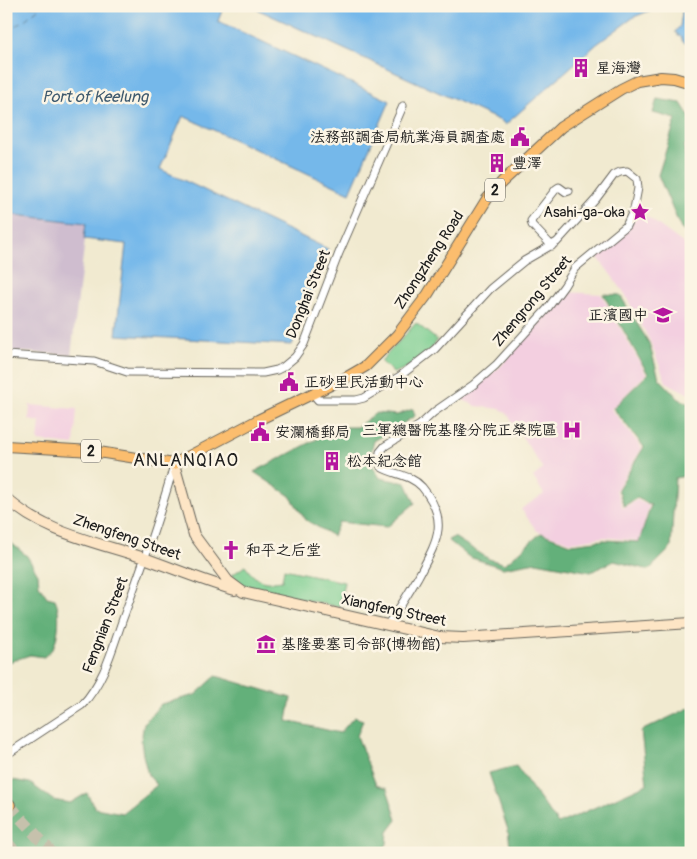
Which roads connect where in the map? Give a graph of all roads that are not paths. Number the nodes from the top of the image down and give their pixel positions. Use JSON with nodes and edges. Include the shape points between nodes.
{"nodes":[{"id":1,"x":691,"y":83,"type":"edge"},
{"id":2,"x":403,"y":106,"type":"dead end"},
{"id":3,"x":569,"y":191,"type":"dead end"},
{"id":4,"x":552,"y":246,"type":"junction"},
{"id":5,"x":6,"y":355,"type":"edge"},
{"id":6,"x":313,"y":394,"type":"junction"},
{"id":7,"x":6,"y":446,"type":"edge"},
{"id":8,"x":174,"y":464,"type":"junction"},
{"id":9,"x":6,"y":498,"type":"edge"},
{"id":10,"x":144,"y":558,"type":"junction"},
{"id":11,"x":222,"y":574,"type":"junction"},
{"id":12,"x":214,"y":584,"type":"junction"},
{"id":13,"x":243,"y":592,"type":"junction"},
{"id":14,"x":691,"y":623,"type":"edge"},
{"id":15,"x":387,"y":626,"type":"junction"},
{"id":16,"x":6,"y":756,"type":"edge"}],
"edges":[{"from":1,"to":6,"type":"main road","name":"Zhongzheng Road","number":"2","via":[[667,78],[637,81],[561,127],[487,199],[428,294],[388,345],[360,369]]},
{"from":2,"to":5,"type":"street","name":"Donghai Street","via":[[339,253],[308,335],[295,357],[283,367],[270,373],[127,372],[94,361]]},
{"from":3,"to":4,"type":"street","via":[[559,187],[531,222]]},
{"from":4,"to":6,"type":"street","name":"Zhengrong Street","via":[[524,261],[490,289],[435,349],[400,376],[356,400],[318,400]]},
{"from":4,"to":15,"type":"street","name":"Zhengrong Street","via":[[614,175],[627,171],[637,179],[634,209],[626,226],[575,268],[547,309],[496,365],[380,452],[381,467],[409,477],[421,486],[437,513],[439,528],[433,551],[403,605]]},
{"from":6,"to":8,"type":"main road","name":"Zhongzheng Road","number":"2"},
{"from":7,"to":8,"type":"main road","number":"2","via":[[92,451]]},
{"from":8,"to":10,"type":"street","name":"Fengnian Street"},
{"from":8,"to":11,"type":"street","name":"Xiangfeng Street","via":[[194,535]]},
{"from":9,"to":10,"type":"street","name":"Zhengfeng Street","via":[[25,514],[46,525]]},
{"from":10,"to":12,"type":"street","name":"Zhengfeng Street"},
{"from":10,"to":16,"type":"street","name":"Fengnian Street","via":[[104,674],[89,696],[72,713]]},
{"from":11,"to":12,"type":"street","via":[[222,580]]},
{"from":11,"to":13,"type":"street","name":"Xiangfeng Street"},
{"from":12,"to":13,"type":"street","name":"Zhengfeng Street"},
{"from":13,"to":15,"type":"street","name":"Xiangfeng Street"},
{"from":14,"to":15,"type":"street","name":"Xiangfeng Street","via":[[463,638]]}]}
